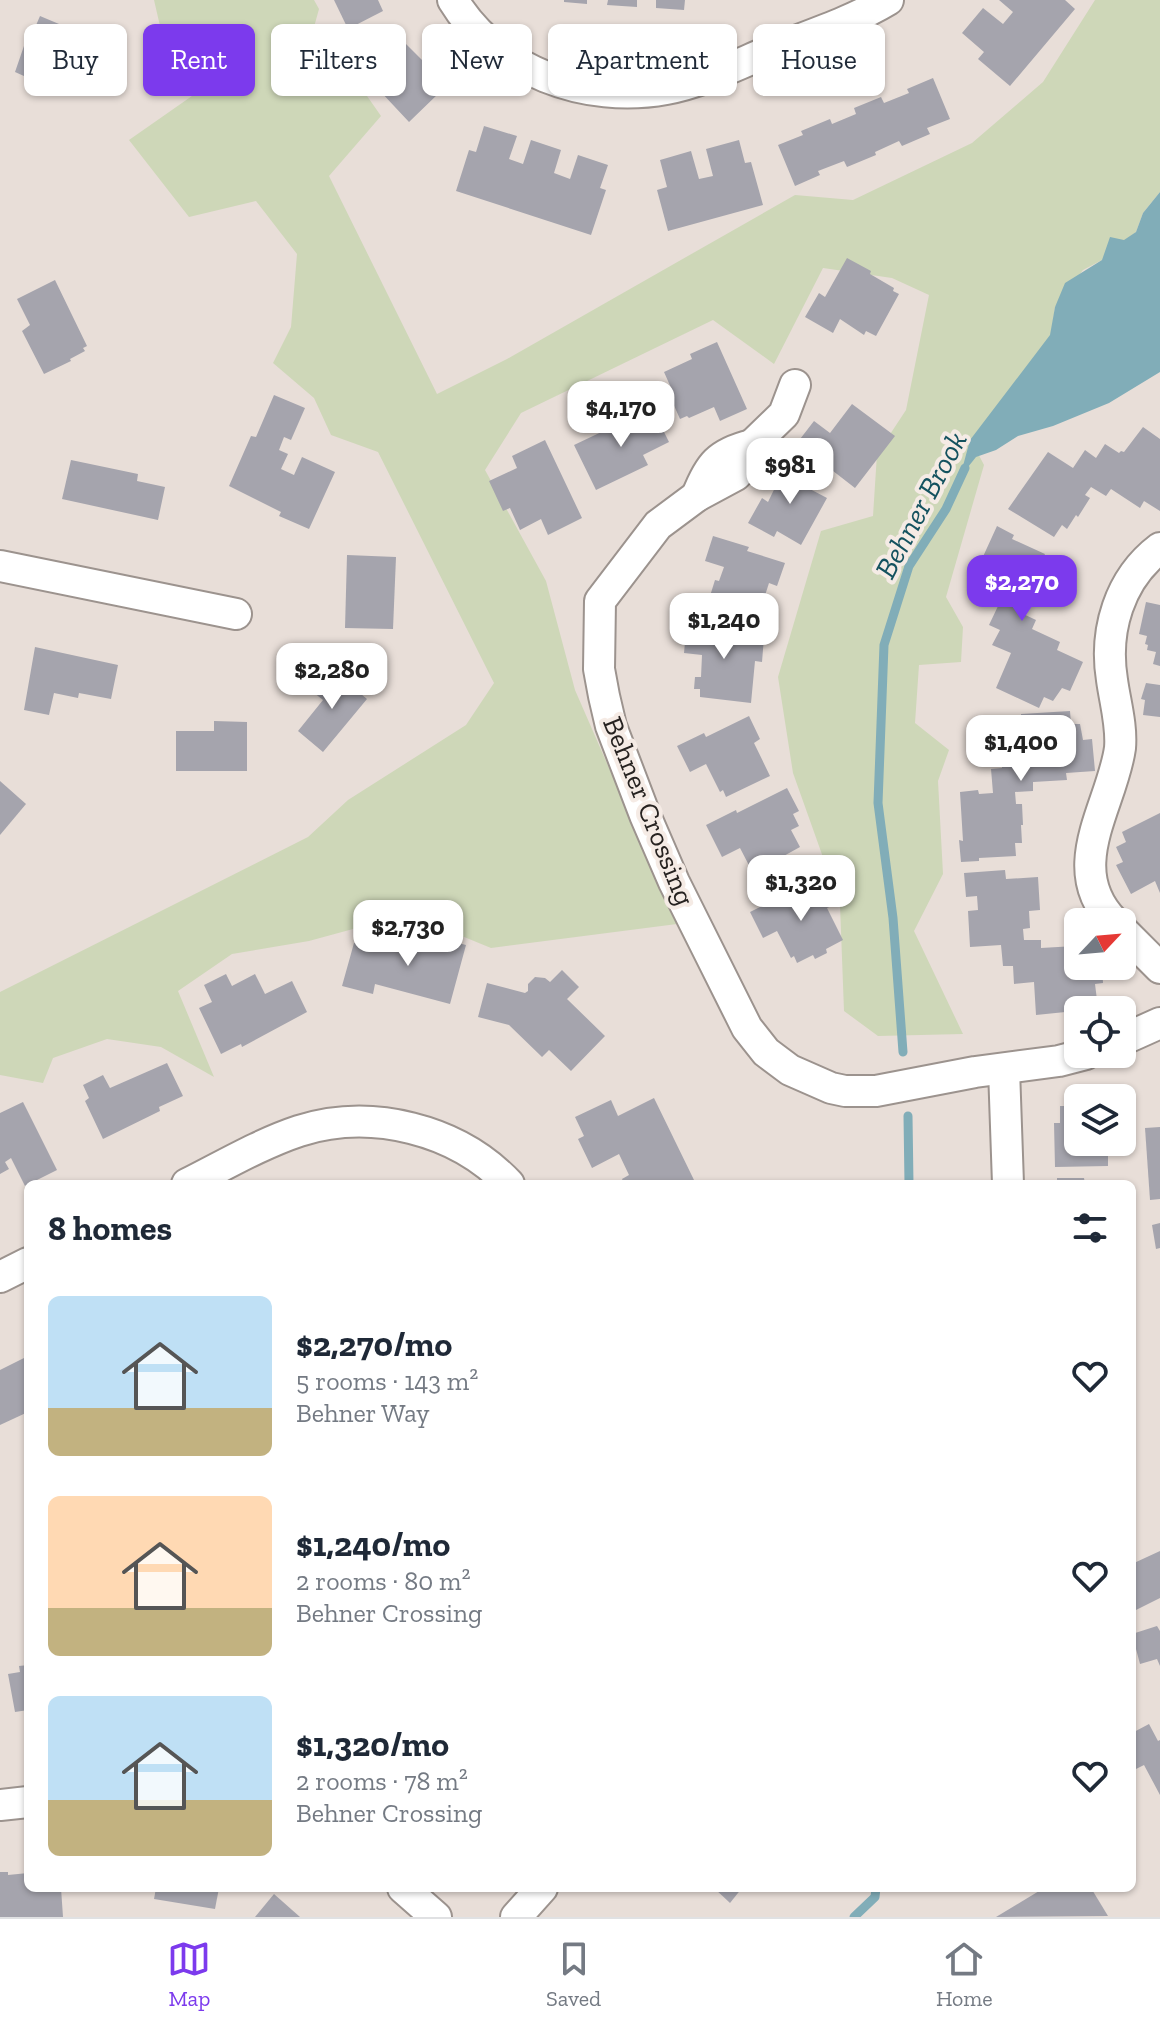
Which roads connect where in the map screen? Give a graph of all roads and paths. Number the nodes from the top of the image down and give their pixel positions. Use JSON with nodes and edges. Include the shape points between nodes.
{"nodes":[{"id":1,"x":453,"y":0,"type":"edge"},
{"id":2,"x":888,"y":0,"type":"edge"},
{"id":3,"x":795,"y":385,"type":"dead end"},
{"id":4,"x":1160,"y":548,"type":"edge"},
{"id":5,"x":0,"y":566,"type":"edge"},
{"id":6,"x":236,"y":614,"type":"dead end"},
{"id":7,"x":1102,"y":908,"type":"edge"},
{"id":8,"x":1136,"y":944,"type":"edge"},
{"id":9,"x":1160,"y":968,"type":"edge"},
{"id":10,"x":1160,"y":1023,"type":"edge"},
{"id":11,"x":1136,"y":1034,"type":"edge"},
{"id":12,"x":1064,"y":1060,"type":"edge"},
{"id":13,"x":1004,"y":1069,"type":"junction"},
{"id":14,"x":195,"y":1180,"type":"edge"},
{"id":15,"x":505,"y":1180,"type":"edge"},
{"id":16,"x":1008,"y":1180,"type":"edge"},
{"id":17,"x":24,"y":1265,"type":"edge"},
{"id":18,"x":0,"y":1277,"type":"edge"},
{"id":19,"x":24,"y":1802,"type":"edge"},
{"id":20,"x":0,"y":1805,"type":"edge"},
{"id":21,"x":408,"y":1892,"type":"edge"},
{"id":22,"x":538,"y":1892,"type":"edge"},
{"id":23,"x":436,"y":1917,"type":"edge"},
{"id":24,"x":516,"y":1917,"type":"edge"}],
"edges":[{"from":1,"to":2,"type":"street","via":[[493,45],[533,71],[568,86],[639,93],[705,77]]},
{"from":3,"to":13,"type":"street","name":"Behner Crossing","via":[[784,414],[752,445],[729,450],[707,470],[697,496],[658,525],[600,601],[599,669],[611,726],[674,882],[755,1041],[790,1070],[845,1091],[876,1091]]},
{"from":4,"to":7,"type":"street","via":[[1133,577],[1116,609],[1110,640],[1120,746],[1096,821],[1090,860]]},
{"from":5,"to":6,"type":"street"},
{"from":8,"to":9,"type":"street"},
{"from":10,"to":11,"type":"street"},
{"from":12,"to":13,"type":"street","name":"Behner Crossing"},
{"from":13,"to":16,"type":"street"},
{"from":14,"to":15,"type":"street","via":[[282,1137],[356,1122],[387,1123],[442,1138]]},
{"from":17,"to":18,"type":"street"},
{"from":19,"to":20,"type":"street"},
{"from":21,"to":23,"type":"street"},
{"from":22,"to":24,"type":"street"}]}
